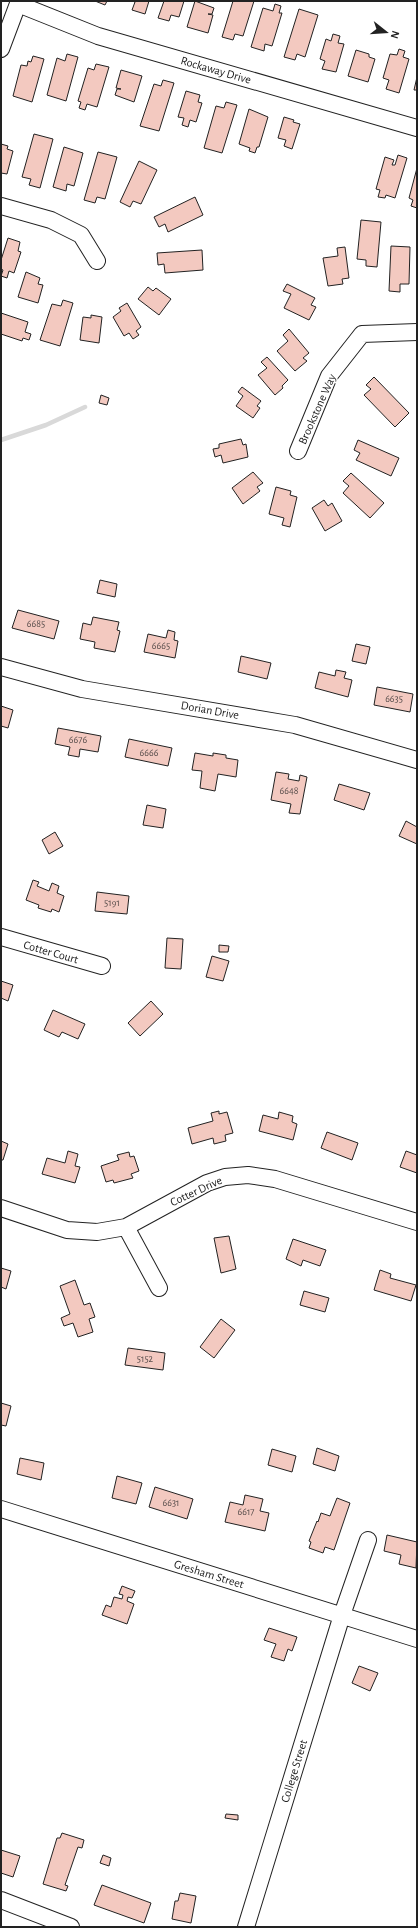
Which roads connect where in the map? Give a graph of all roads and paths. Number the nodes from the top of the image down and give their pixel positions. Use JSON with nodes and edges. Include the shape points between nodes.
{"nodes":[{"id":1,"x":19,"y":2,"type":"edge"},
{"id":2,"x":1,"y":49,"type":"edge"},
{"id":3,"x":417,"y":128,"type":"edge"},
{"id":4,"x":1,"y":206,"type":"edge"},
{"id":5,"x":97,"y":261,"type":"dead end"},
{"id":6,"x":417,"y":332,"type":"edge"},
{"id":7,"x":298,"y":451,"type":"dead end"},
{"id":8,"x":1,"y":667,"type":"edge"},
{"id":9,"x":417,"y":760,"type":"edge"},
{"id":10,"x":1,"y":937,"type":"edge"},
{"id":11,"x":102,"y":966,"type":"dead end"},
{"id":12,"x":1,"y":1208,"type":"edge"},
{"id":13,"x":417,"y":1222,"type":"edge"},
{"id":14,"x":126,"y":1227,"type":"junction"},
{"id":15,"x":159,"y":1288,"type":"dead end"},
{"id":16,"x":1,"y":1509,"type":"edge"},
{"id":17,"x":368,"y":1540,"type":"dead end"},
{"id":18,"x":342,"y":1615,"type":"junction"},
{"id":19,"x":417,"y":1639,"type":"edge"},
{"id":20,"x":1,"y":1900,"type":"edge"},
{"id":21,"x":72,"y":1927,"type":"edge"},
{"id":22,"x":246,"y":1927,"type":"edge"}],
"edges":[{"from":1,"to":2,"type":"street"},
{"from":1,"to":3,"type":"street","name":"Rockaway Drive","via":[[98,36]]},
{"from":4,"to":5,"type":"street","via":[[51,220],[81,235]]},
{"from":6,"to":7,"type":"street","name":"Brookstone Way","via":[[362,334],[329,376]]},
{"from":8,"to":9,"type":"street","name":"Dorian Drive","via":[[82,689],[295,725]]},
{"from":10,"to":11,"type":"street","name":"Cotter Court"},
{"from":12,"to":14,"type":"street","name":"Cotter Drive","via":[[67,1230],[97,1232]]},
{"from":13,"to":14,"type":"street","name":"Cotter Drive","via":[[275,1179],[248,1175],[225,1177],[207,1183]]},
{"from":14,"to":15,"type":"street"},
{"from":16,"to":18,"type":"street","name":"Gresham Street"},
{"from":17,"to":18,"type":"street","name":"College Street"},
{"from":18,"to":19,"type":"street","name":"Gresham Street"},
{"from":18,"to":22,"type":"street","name":"College Street"},
{"from":20,"to":21,"type":"street"}]}
